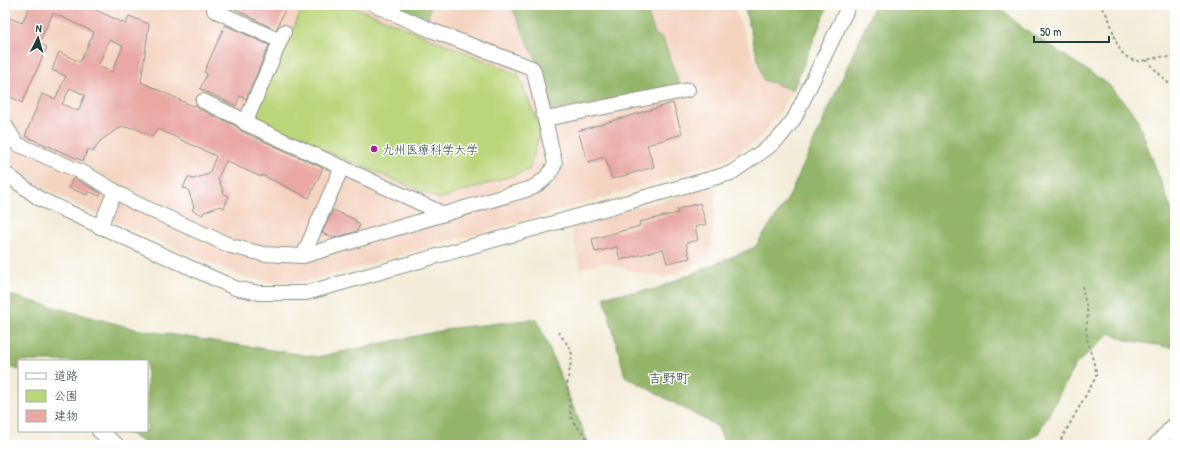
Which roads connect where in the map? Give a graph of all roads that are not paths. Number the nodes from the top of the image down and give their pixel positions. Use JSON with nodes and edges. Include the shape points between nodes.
{"nodes":[{"id":1,"x":375,"y":5,"type":"edge"},
{"id":2,"x":849,"y":5,"type":"edge"},
{"id":3,"x":214,"y":10,"type":"dead end"},
{"id":4,"x":688,"y":90,"type":"dead end"},
{"id":5,"x":203,"y":101,"type":"dead end"},
{"id":6,"x":546,"y":119,"type":"junction"},
{"id":7,"x":246,"y":123,"type":"junction"},
{"id":8,"x":5,"y":125,"type":"edge"},
{"id":9,"x":342,"y":167,"type":"junction"},
{"id":10,"x":5,"y":173,"type":"edge"},
{"id":11,"x":115,"y":191,"type":"junction"},
{"id":12,"x":444,"y":214,"type":"junction"},
{"id":13,"x":100,"y":227,"type":"junction"},
{"id":14,"x":303,"y":256,"type":"junction"},
{"id":15,"x":1175,"y":424,"type":"edge"},
{"id":16,"x":100,"y":432,"type":"edge"},
{"id":17,"x":117,"y":445,"type":"edge"},
{"id":18,"x":1155,"y":445,"type":"edge"}],
"edges":[{"from":1,"to":6,"type":"street","via":[[428,29],[532,68]]},
{"from":2,"to":13,"type":"street","via":[[794,119],[780,137],[731,173],[698,183],[306,293],[259,293],[235,288]]},
{"from":3,"to":7,"type":"street","via":[[282,36]]},
{"from":4,"to":6,"type":"street"},
{"from":5,"to":7,"type":"street","via":[[241,118]]},
{"from":6,"to":12,"type":"street","via":[[555,163],[551,173],[544,180],[532,188]]},
{"from":7,"to":9,"type":"street"},
{"from":8,"to":11,"type":"street","via":[[17,144],[88,175]]},
{"from":9,"to":12,"type":"street"},
{"from":9,"to":14,"type":"street"},
{"from":10,"to":13,"type":"street","via":[[40,199]]},
{"from":11,"to":13,"type":"street"},
{"from":11,"to":14,"type":"street","via":[[135,203],[231,246],[263,254]]},
{"from":12,"to":14,"type":"street"},
{"from":15,"to":18,"type":"street"},
{"from":16,"to":17,"type":"street"}]}
